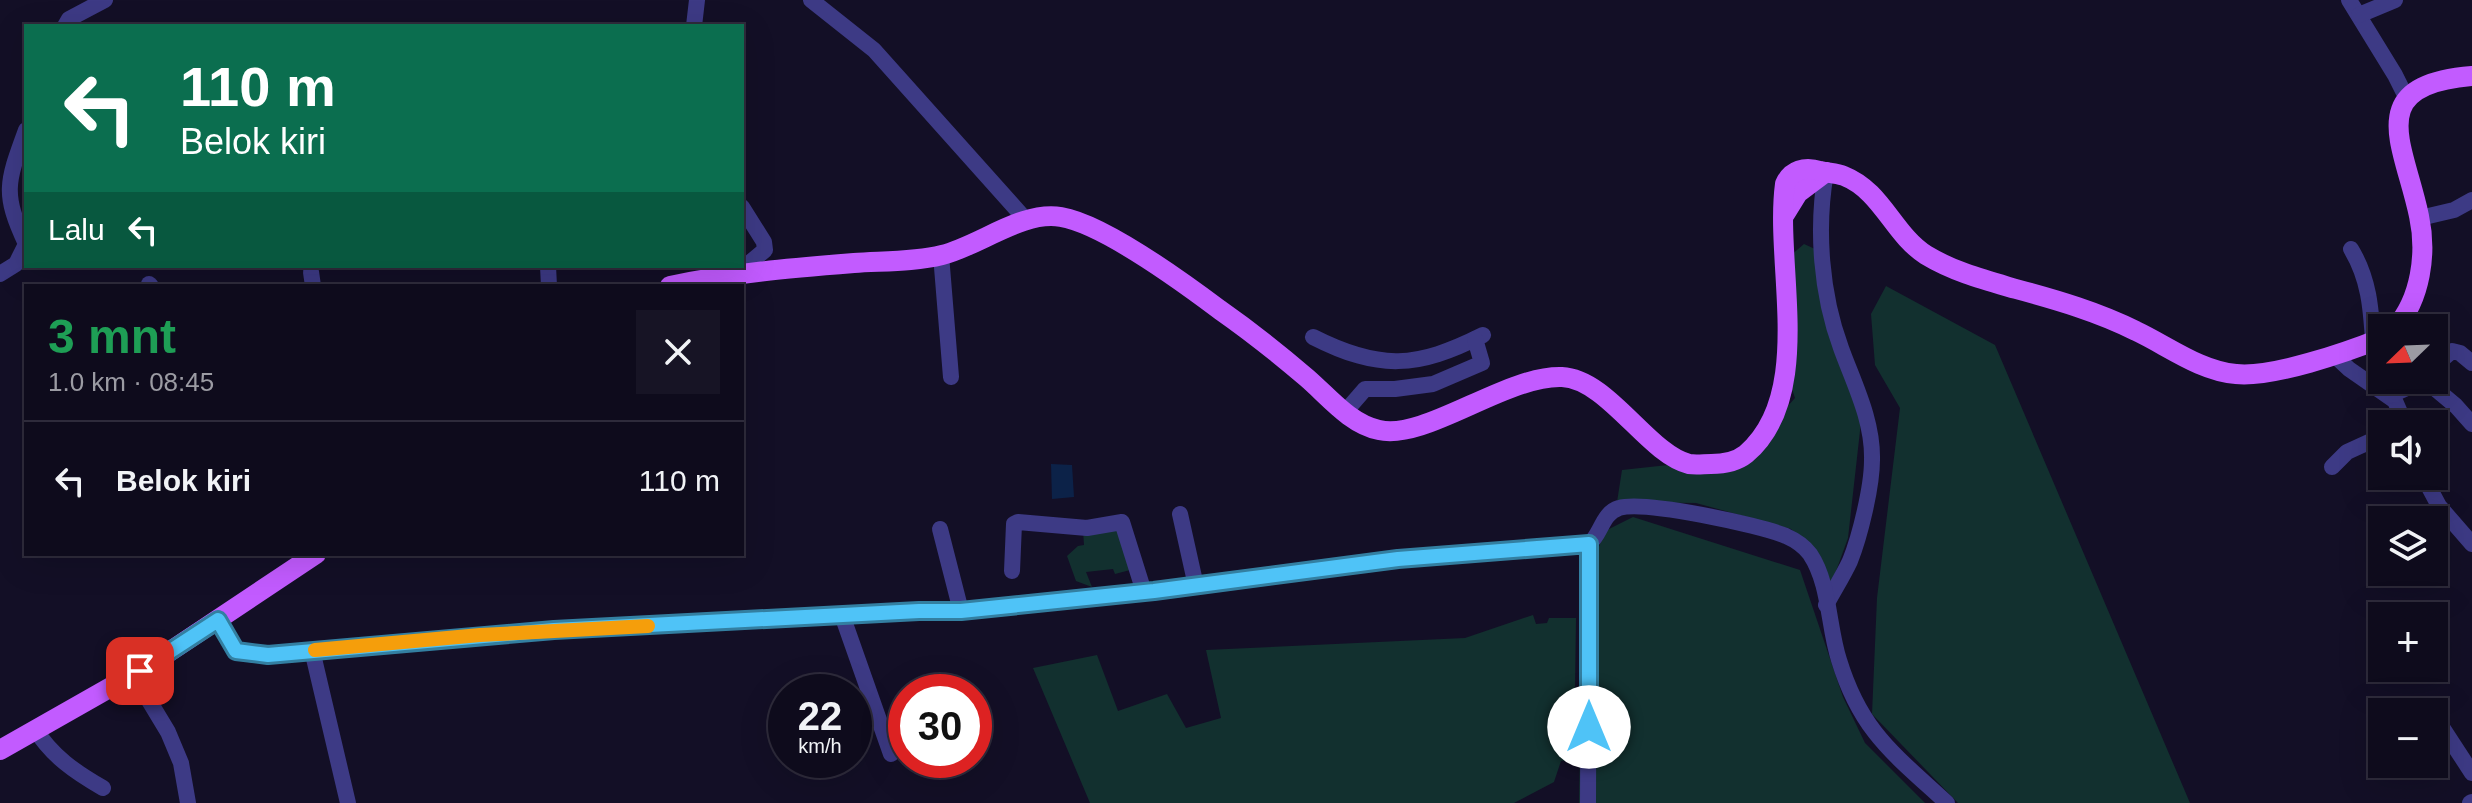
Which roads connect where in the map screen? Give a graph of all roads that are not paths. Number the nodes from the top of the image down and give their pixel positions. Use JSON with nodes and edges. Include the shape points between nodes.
{"nodes":[{"id":1,"x":105,"y":0,"type":"edge"},
{"id":2,"x":697,"y":0,"type":"edge"},
{"id":3,"x":811,"y":0,"type":"edge"},
{"id":4,"x":2349,"y":0,"type":"edge"},
{"id":5,"x":2395,"y":0,"type":"edge"},
{"id":6,"x":2359,"y":15,"type":"junction"},
{"id":7,"x":66,"y":24,"type":"edge"},
{"id":8,"x":694,"y":24,"type":"edge"},
{"id":9,"x":2472,"y":76,"type":"edge"},
{"id":10,"x":2407,"y":99,"type":"junction"},
{"id":11,"x":24,"y":136,"type":"edge"},
{"id":12,"x":1826,"y":172,"type":"junction"},
{"id":13,"x":2472,"y":200,"type":"edge"},
{"id":14,"x":744,"y":210,"type":"edge"},
{"id":15,"x":2420,"y":218,"type":"junction"},
{"id":16,"x":1026,"y":220,"type":"junction"},
{"id":17,"x":24,"y":240,"type":"edge"},
{"id":18,"x":24,"y":248,"type":"edge"},
{"id":19,"x":2351,"y":249,"type":"dead end"},
{"id":20,"x":941,"y":255,"type":"junction"},
{"id":21,"x":743,"y":268,"type":"edge"},
{"id":22,"x":744,"y":268,"type":"edge"},
{"id":23,"x":0,"y":274,"type":"edge"},
{"id":24,"x":735,"y":275,"type":"junction"},
{"id":25,"x":682,"y":284,"type":"edge"},
{"id":26,"x":2373,"y":314,"type":"edge"},
{"id":27,"x":2405,"y":314,"type":"edge"},
{"id":28,"x":1313,"y":337,"type":"dead end"},
{"id":29,"x":2368,"y":343,"type":"edge"},
{"id":30,"x":2333,"y":354,"type":"junction"},
{"id":31,"x":2448,"y":354,"type":"edge"},
{"id":32,"x":2472,"y":363,"type":"edge"},
{"id":33,"x":951,"y":377,"type":"dead end"},
{"id":34,"x":2389,"y":396,"type":"junction"},
{"id":35,"x":2400,"y":410,"type":"edge"},
{"id":36,"x":1345,"y":412,"type":"junction"},
{"id":37,"x":2470,"y":418,"type":"edge"},
{"id":38,"x":2368,"y":442,"type":"edge"},
{"id":39,"x":2332,"y":467,"type":"dead end"},
{"id":40,"x":2430,"y":490,"type":"edge"},
{"id":41,"x":1180,"y":514,"type":"dead end"},
{"id":42,"x":940,"y":529,"type":"dead end"},
{"id":43,"x":1589,"y":544,"type":"junction"},
{"id":44,"x":2472,"y":544,"type":"edge"},
{"id":45,"x":313,"y":556,"type":"edge"},
{"id":46,"x":1012,"y":571,"type":"dead end"},
{"id":47,"x":1196,"y":586,"type":"junction"},
{"id":48,"x":1144,"y":592,"type":"junction"},
{"id":49,"x":1826,"y":605,"type":"junction"},
{"id":50,"x":961,"y":611,"type":"junction"},
{"id":51,"x":842,"y":615,"type":"junction"},
{"id":52,"x":218,"y":620,"type":"junction"},
{"id":53,"x":312,"y":650,"type":"junction"},
{"id":54,"x":133,"y":674,"type":"junction"},
{"id":55,"x":35,"y":729,"type":"junction"},
{"id":56,"x":2448,"y":736,"type":"edge"},
{"id":57,"x":888,"y":745,"type":"edge"},
{"id":58,"x":0,"y":750,"type":"edge"},
{"id":59,"x":2472,"y":773,"type":"edge"},
{"id":60,"x":103,"y":788,"type":"dead end"},
{"id":61,"x":188,"y":803,"type":"edge"},
{"id":62,"x":348,"y":803,"type":"edge"},
{"id":63,"x":1588,"y":803,"type":"edge"},
{"id":64,"x":1947,"y":803,"type":"edge"}],
"edges":[{"from":1,"to":7,"type":"street"},
{"from":2,"to":8,"type":"street"},
{"from":3,"to":16,"type":"street","via":[[874,50]]},
{"from":4,"to":6,"type":"street"},
{"from":5,"to":6,"type":"street"},
{"from":6,"to":10,"type":"street"},
{"from":9,"to":10,"type":"main road","via":[[2424,85]]},
{"from":10,"to":15,"type":"main road","via":[[2400,112],[2399,140]]},
{"from":11,"to":17,"type":"street","via":[[8,185],[11,214]]},
{"from":12,"to":30,"type":"main road","via":[[1844,176],[1866,191],[1922,253],[1942,264],[2098,314],[2210,368],[2254,375]]},
{"from":12,"to":36,"type":"main road","via":[[1798,193],[1784,215],[1787,314],[1778,410],[1761,440],[1734,461],[1688,464],[1596,392],[1562,377],[1505,391],[1400,431],[1367,427]]},
{"from":12,"to":49,"type":"street","via":[[1821,230],[1828,294],[1867,422],[1872,460],[1850,561]]},
{"from":13,"to":15,"type":"street"},
{"from":14,"to":22,"type":"street","via":[[765,250]]},
{"from":15,"to":27,"type":"main road","via":[[2420,274]]},
{"from":16,"to":20,"type":"main road"},
{"from":16,"to":36,"type":"main road","via":[[1067,218],[1143,258],[1259,338]]},
{"from":18,"to":23,"type":"street","via":[[16,264]]},
{"from":19,"to":26,"type":"street"},
{"from":20,"to":24,"type":"main road"},
{"from":20,"to":33,"type":"street"},
{"from":21,"to":24,"type":"street"},
{"from":24,"to":25,"type":"main road"},
{"from":28,"to":36,"type":"street","via":[[1364,359],[1390,362],[1450,352],[1479,337],[1482,363],[1433,384],[1365,389]]},
{"from":29,"to":30,"type":"main road"},
{"from":30,"to":34,"type":"street"},
{"from":31,"to":32,"type":"street","via":[[2460,353]]},
{"from":34,"to":35,"type":"street"},
{"from":34,"to":37,"type":"street","via":[[2425,380]]},
{"from":38,"to":39,"type":"street"},
{"from":40,"to":44,"type":"street"},
{"from":41,"to":47,"type":"street"},
{"from":42,"to":50,"type":"street"},
{"from":43,"to":47,"type":"street","via":[[1398,559]]},
{"from":43,"to":49,"type":"street","via":[[1620,507],[1742,522],[1801,544],[1816,567]]},
{"from":43,"to":63,"type":"street"},
{"from":45,"to":52,"type":"main road"},
{"from":46,"to":48,"type":"street","via":[[1018,522],[1087,528],[1122,522]]},
{"from":47,"to":48,"type":"street"},
{"from":48,"to":50,"type":"street"},
{"from":49,"to":64,"type":"street","via":[[1853,701],[1892,754]]},
{"from":50,"to":51,"type":"street"},
{"from":51,"to":53,"type":"street","via":[[554,630]]},
{"from":51,"to":57,"type":"street"},
{"from":52,"to":53,"type":"street","via":[[242,653]]},
{"from":52,"to":54,"type":"main road"},
{"from":53,"to":62,"type":"street"},
{"from":54,"to":55,"type":"main road"},
{"from":54,"to":61,"type":"street","via":[[171,738]]},
{"from":55,"to":58,"type":"main road"},
{"from":55,"to":60,"type":"street","via":[[67,765]]},
{"from":56,"to":59,"type":"street"}]}
